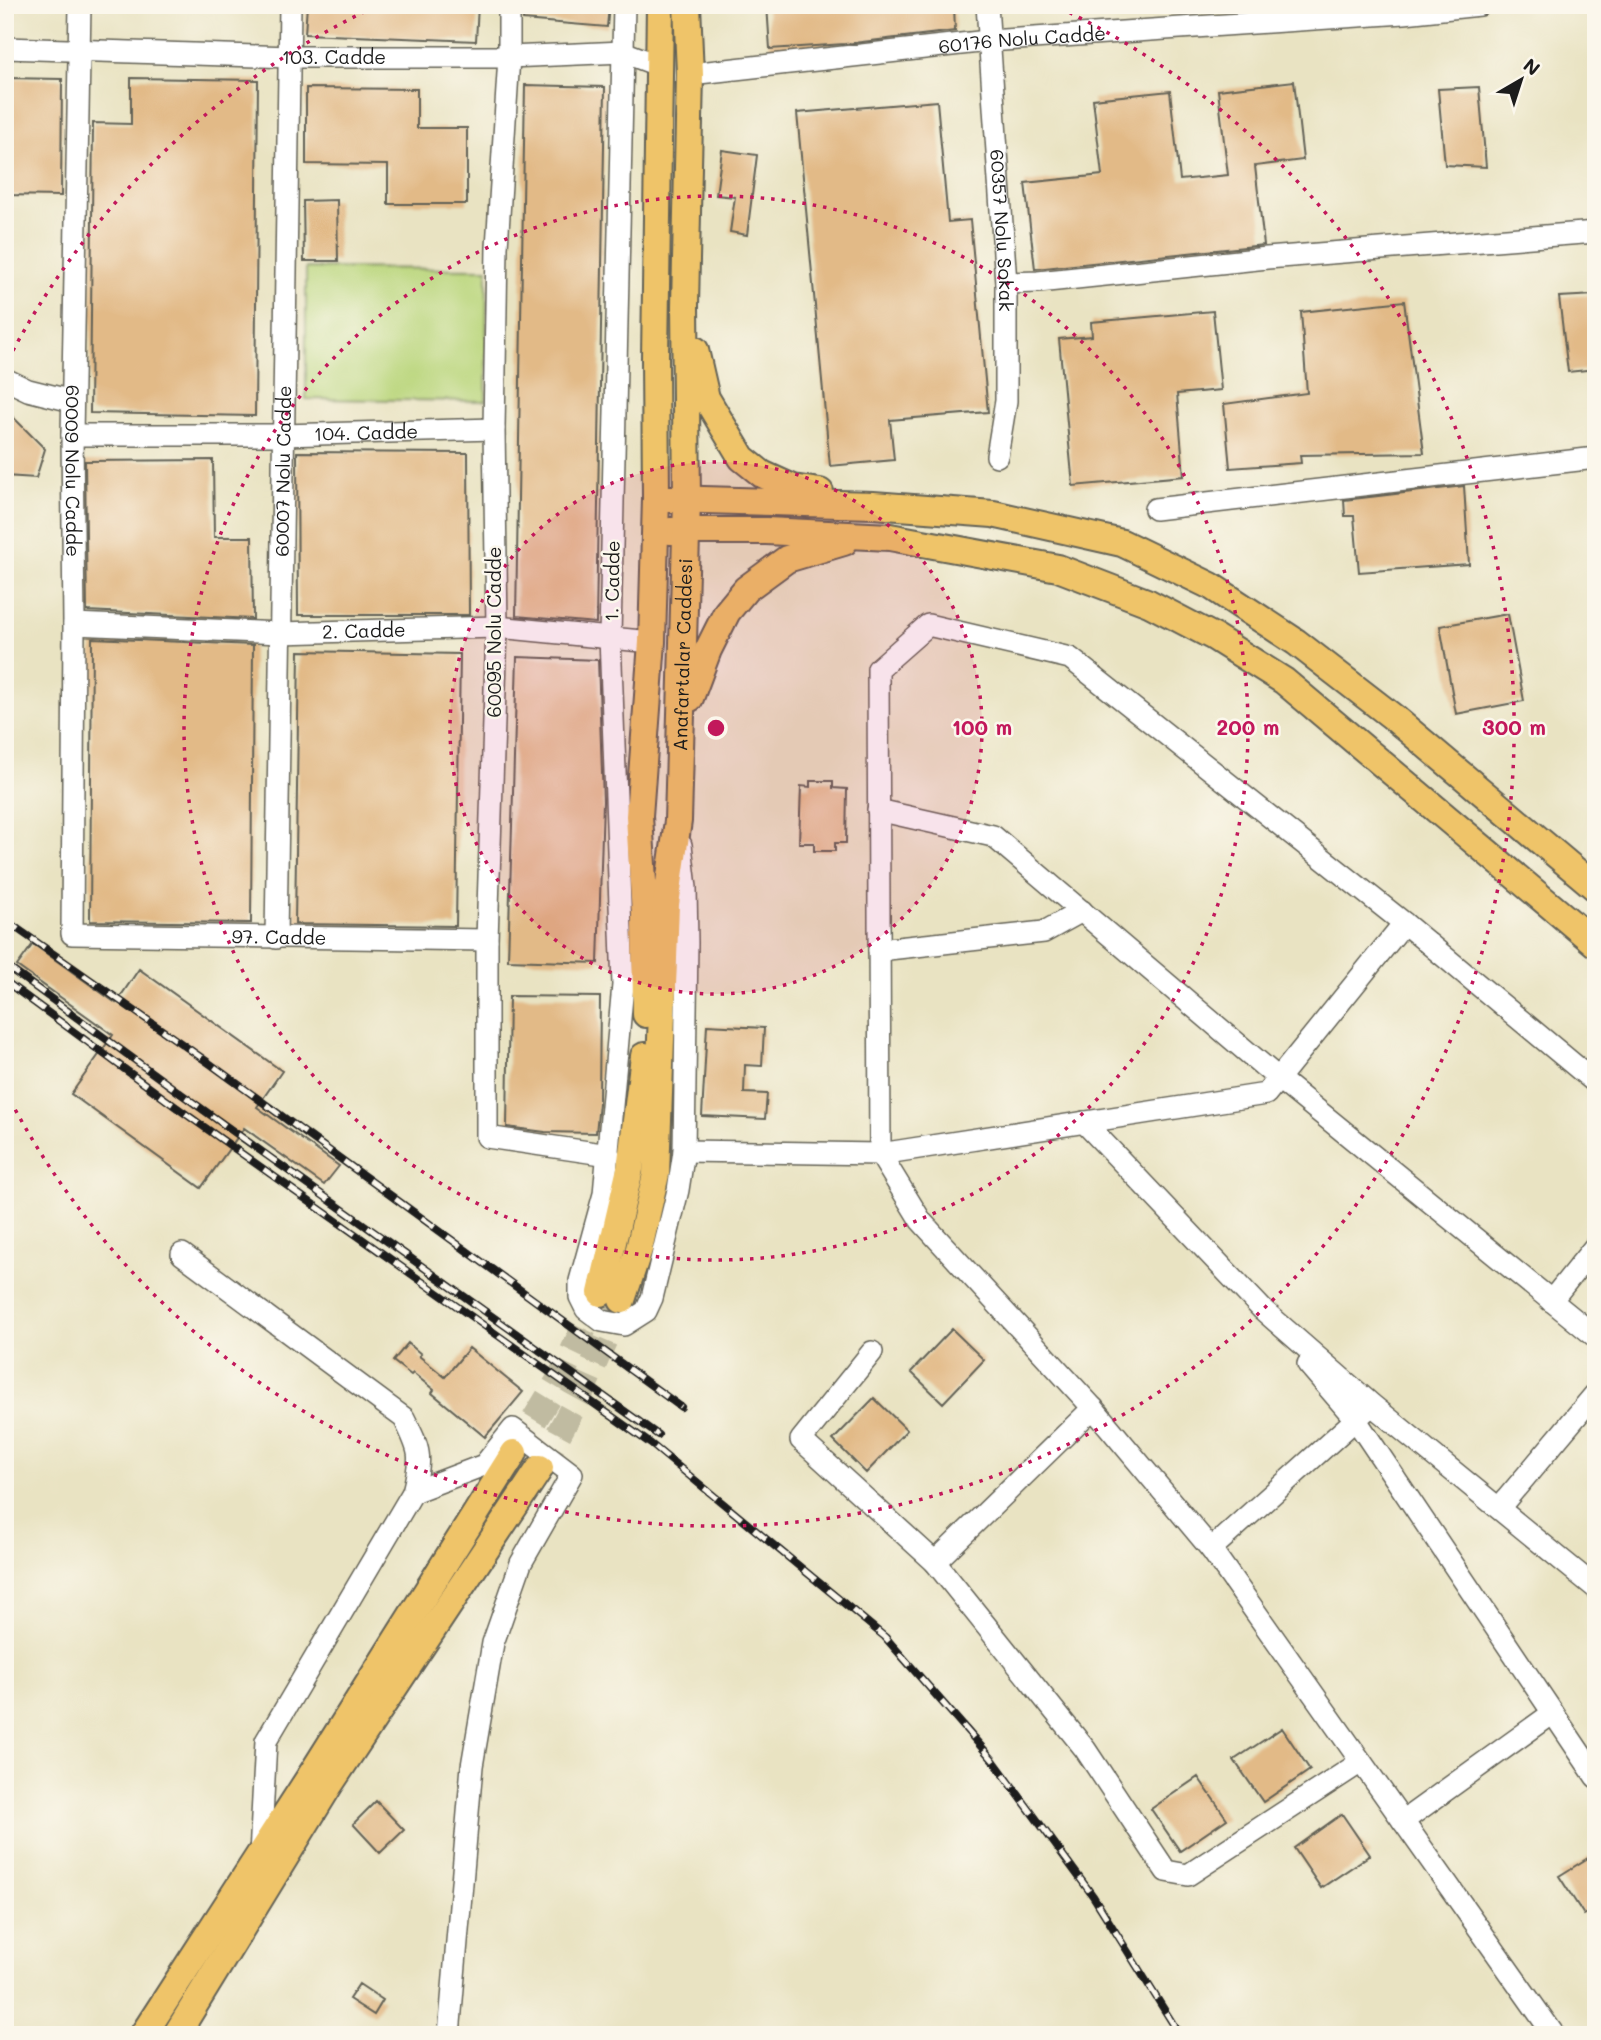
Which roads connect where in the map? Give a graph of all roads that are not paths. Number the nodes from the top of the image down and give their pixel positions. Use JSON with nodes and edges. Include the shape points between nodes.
{"nodes":[{"id":1,"x":80,"y":5,"type":"edge"},
{"id":2,"x":290,"y":5,"type":"edge"},
{"id":3,"x":509,"y":5,"type":"edge"},
{"id":4,"x":624,"y":5,"type":"edge"},
{"id":5,"x":660,"y":5,"type":"edge"},
{"id":6,"x":687,"y":5,"type":"edge"},
{"id":7,"x":987,"y":5,"type":"edge"},
{"id":8,"x":1480,"y":5,"type":"edge"},
{"id":9,"x":1404,"y":9,"type":"edge"},
{"id":10,"x":988,"y":41,"type":"junction"},
{"id":11,"x":5,"y":48,"type":"edge"},
{"id":12,"x":79,"y":52,"type":"junction"},
{"id":13,"x":623,"y":52,"type":"junction"},
{"id":14,"x":290,"y":57,"type":"junction"},
{"id":15,"x":509,"y":57,"type":"junction"},
{"id":16,"x":660,"y":66,"type":"junction"},
{"id":17,"x":690,"y":75,"type":"junction"},
{"id":18,"x":1596,"y":232,"type":"edge"},
{"id":19,"x":1006,"y":283,"type":"junction"},
{"id":20,"x":685,"y":306,"type":"junction"},
{"id":21,"x":5,"y":379,"type":"edge"},
{"id":22,"x":72,"y":401,"type":"junction"},
{"id":23,"x":494,"y":429,"type":"junction"},
{"id":24,"x":72,"y":435,"type":"junction"},
{"id":25,"x":282,"y":435,"type":"junction"},
{"id":26,"x":997,"y":456,"type":"dead end"},
{"id":27,"x":1596,"y":458,"type":"edge"},
{"id":28,"x":656,"y":498,"type":"junction"},
{"id":29,"x":687,"y":500,"type":"junction"},
{"id":30,"x":873,"y":505,"type":"junction"},
{"id":31,"x":1155,"y":509,"type":"dead end"},
{"id":32,"x":654,"y":530,"type":"junction"},
{"id":33,"x":687,"y":531,"type":"junction"},
{"id":34,"x":868,"y":536,"type":"junction"},
{"id":35,"x":74,"y":624,"type":"junction"},
{"id":36,"x":497,"y":627,"type":"junction"},
{"id":37,"x":280,"y":633,"type":"junction"},
{"id":38,"x":610,"y":636,"type":"junction"},
{"id":39,"x":652,"y":642,"type":"junction"},
{"id":40,"x":682,"y":720,"type":"junction"},
{"id":41,"x":878,"y":810,"type":"junction"},
{"id":42,"x":678,"y":821,"type":"junction"},
{"id":43,"x":1596,"y":888,"type":"edge"},
{"id":44,"x":1082,"y":911,"type":"junction"},
{"id":45,"x":1404,"y":923,"type":"junction"},
{"id":46,"x":72,"y":934,"type":"joint"},
{"id":47,"x":276,"y":938,"type":"junction"},
{"id":48,"x":487,"y":940,"type":"junction"},
{"id":49,"x":1596,"y":944,"type":"edge"},
{"id":50,"x":879,"y":950,"type":"junction"},
{"id":51,"x":1279,"y":1079,"type":"junction"},
{"id":52,"x":1596,"y":1083,"type":"edge"},
{"id":53,"x":1084,"y":1122,"type":"junction"},
{"id":54,"x":684,"y":1151,"type":"junction"},
{"id":55,"x":880,"y":1154,"type":"junction"},
{"id":56,"x":609,"y":1155,"type":"junction"},
{"id":57,"x":1596,"y":1245,"type":"edge"},
{"id":58,"x":182,"y":1254,"type":"dead end"},
{"id":59,"x":1551,"y":1301,"type":"junction"},
{"id":60,"x":1262,"y":1309,"type":"junction"},
{"id":61,"x":1596,"y":1338,"type":"edge"},
{"id":62,"x":873,"y":1352,"type":"dead end"},
{"id":63,"x":1596,"y":1393,"type":"edge"},
{"id":64,"x":1372,"y":1405,"type":"junction"},
{"id":65,"x":1093,"y":1408,"type":"junction"},
{"id":66,"x":1356,"y":1420,"type":"junction"},
{"id":67,"x":514,"y":1453,"type":"tunnel mouth"},
{"id":68,"x":540,"y":1468,"type":"tunnel mouth"},
{"id":69,"x":413,"y":1492,"type":"junction"},
{"id":70,"x":1499,"y":1508,"type":"junction"},
{"id":71,"x":1211,"y":1549,"type":"junction"},
{"id":72,"x":935,"y":1562,"type":"junction"},
{"id":73,"x":1596,"y":1588,"type":"edge"},
{"id":74,"x":1553,"y":1713,"type":"junction"},
{"id":75,"x":1361,"y":1762,"type":"junction"},
{"id":76,"x":1596,"y":1777,"type":"edge"},
{"id":77,"x":1403,"y":1821,"type":"junction"},
{"id":78,"x":260,"y":1855,"type":"junction"},
{"id":79,"x":143,"y":2035,"type":"edge"},
{"id":80,"x":176,"y":2035,"type":"edge"},
{"id":81,"x":449,"y":2035,"type":"edge"},
{"id":82,"x":1554,"y":2035,"type":"edge"}],
"edges":[{"from":1,"to":12,"type":"street","name":"60009 Nolu Cadde"},
{"from":2,"to":14,"type":"street","name":"60007 Nolu Cadde"},
{"from":3,"to":15,"type":"street","name":"60095 Nolu Cadde"},
{"from":4,"to":13,"type":"street","name":"1. Cadde"},
{"from":5,"to":16,"type":"main road","name":"Anafartalar Caddesi"},
{"from":6,"to":17,"type":"main road","name":"Anafartalar Caddesi"},
{"from":7,"to":10,"type":"street","name":"60357 Nolu Sokak"},
{"from":8,"to":9,"type":"street","name":"60176 Nolu Cadde"},
{"from":9,"to":10,"type":"street","name":"60176 Nolu Cadde"},
{"from":10,"to":17,"type":"street","name":"60176 Nolu Cadde"},
{"from":10,"to":19,"type":"street","name":"60357 Nolu Sokak"},
{"from":11,"to":12,"type":"street","name":"103. Cadde"},
{"from":12,"to":14,"type":"street","name":"103. Cadde"},
{"from":12,"to":22,"type":"street","name":"60009 Nolu Cadde"},
{"from":13,"to":15,"type":"street","name":"103. Cadde"},
{"from":13,"to":16,"type":"street","name":"103. Cadde"},
{"from":13,"to":38,"type":"street","name":"1. Cadde"},
{"from":14,"to":15,"type":"street","name":"103. Cadde"},
{"from":14,"to":25,"type":"street","name":"60007 Nolu Cadde"},
{"from":15,"to":23,"type":"street","name":"60095 Nolu Cadde","via":[[497,247]]},
{"from":16,"to":28,"type":"main road","name":"Anafartalar Caddesi"},
{"from":17,"to":20,"type":"main road","name":"Anafartalar Caddesi"},
{"from":18,"to":19,"type":"street"},
{"from":19,"to":26,"type":"street","name":"60357 Nolu Sokak","via":[[1006,401]]},
{"from":20,"to":29,"type":"main road","name":"Anafartalar Caddesi"},
{"from":20,"to":30,"type":"main road","via":[[706,398],[742,458],[762,474],[793,488]]},
{"from":21,"to":22,"type":"street"},
{"from":22,"to":24,"type":"street","name":"60009 Nolu Cadde"},
{"from":23,"to":25,"type":"street","name":"104. Cadde"},
{"from":23,"to":36,"type":"street","name":"60095 Nolu Cadde"},
{"from":24,"to":25,"type":"street","name":"104. Cadde"},
{"from":24,"to":35,"type":"street","name":"60009 Nolu Cadde"},
{"from":25,"to":37,"type":"street","name":"60007 Nolu Cadde"},
{"from":27,"to":31,"type":"street"},
{"from":28,"to":29,"type":"main road"},
{"from":28,"to":32,"type":"main road","name":"Anafartalar Caddesi"},
{"from":29,"to":30,"type":"main road"},
{"from":29,"to":33,"type":"main road","name":"Anafartalar Caddesi"},
{"from":30,"to":43,"type":"main road","via":[[993,514],[1122,543],[1212,586],[1296,642],[1392,717]]},
{"from":32,"to":33,"type":"main road"},
{"from":32,"to":39,"type":"main road","name":"Anafartalar Caddesi"},
{"from":33,"to":34,"type":"main road"},
{"from":33,"to":40,"type":"main road","name":"Anafartalar Caddesi"},
{"from":34,"to":40,"type":"main road","via":[[787,559],[746,589],[727,612],[708,650]]},
{"from":34,"to":49,"type":"main road","via":[[1058,568],[1149,603],[1214,637],[1284,681]]},
{"from":35,"to":37,"type":"street","name":"2. Cadde"},
{"from":35,"to":46,"type":"street","name":"60009 Nolu Cadde"},
{"from":36,"to":37,"type":"street","name":"2. Cadde"},
{"from":36,"to":38,"type":"street","name":"2. Cadde"},
{"from":36,"to":48,"type":"street","name":"60095 Nolu Cadde"},
{"from":37,"to":47,"type":"street","name":"60007 Nolu Cadde"},
{"from":38,"to":39,"type":"street","name":"2. Cadde"},
{"from":38,"to":56,"type":"street","name":"1. Cadde","via":[[623,985]]},
{"from":39,"to":42,"type":"main road","name":"Anafartalar Caddesi","via":[[639,816],[646,1033],[612,1296],[639,1249],[656,1174],[666,904]]},
{"from":40,"to":42,"type":"main road","name":"Anafartalar Caddesi"},
{"from":41,"to":44,"type":"street","via":[[993,836]]},
{"from":41,"to":45,"type":"street","via":[[878,669],[928,625],[1070,658]]},
{"from":41,"to":50,"type":"street"},
{"from":42,"to":54,"type":"street","via":[[687,943]]},
{"from":44,"to":50,"type":"street","via":[[1044,932]]},
{"from":44,"to":51,"type":"street"},
{"from":45,"to":51,"type":"street"},
{"from":45,"to":52,"type":"street"},
{"from":46,"to":47,"type":"street","name":"97. Cadde"},
{"from":47,"to":48,"type":"street","name":"97. Cadde"},
{"from":48,"to":56,"type":"street","name":"60095 Nolu Cadde","via":[[487,1137]]},
{"from":50,"to":55,"type":"street"},
{"from":51,"to":53,"type":"street","via":[[1266,1094]]},
{"from":51,"to":59,"type":"street"},
{"from":53,"to":55,"type":"street"},
{"from":53,"to":60,"type":"street"},
{"from":54,"to":55,"type":"street"},
{"from":54,"to":56,"type":"street","name":"1. Cadde","via":[[652,1298],[646,1311],[624,1325],[602,1321],[586,1310],[580,1297]]},
{"from":55,"to":65,"type":"street","via":[[921,1222]]},
{"from":57,"to":59,"type":"street"},
{"from":58,"to":69,"type":"street","via":[[404,1418],[421,1459]]},
{"from":59,"to":61,"type":"street"},
{"from":60,"to":64,"type":"street"},
{"from":60,"to":66,"type":"street"},
{"from":62,"to":72,"type":"street","via":[[801,1440]]},
{"from":63,"to":70,"type":"street"},
{"from":64,"to":66,"type":"street"},
{"from":64,"to":70,"type":"street"},
{"from":65,"to":71,"type":"street"},
{"from":65,"to":72,"type":"street"},
{"from":66,"to":71,"type":"street"},
{"from":66,"to":74,"type":"street"},
{"from":67,"to":78,"type":"main road"},
{"from":68,"to":80,"type":"main road","via":[[330,1784]]},
{"from":69,"to":78,"type":"street","via":[[266,1741]]},
{"from":69,"to":81,"type":"street","via":[[484,1465],[513,1429],[572,1474],[521,1563],[492,1643],[472,1766]]},
{"from":70,"to":73,"type":"street"},
{"from":71,"to":75,"type":"street"},
{"from":72,"to":75,"type":"street","via":[[1085,1749],[1166,1871],[1188,1875]]},
{"from":74,"to":76,"type":"street"},
{"from":74,"to":77,"type":"street"},
{"from":75,"to":77,"type":"street"},
{"from":77,"to":82,"type":"street"},
{"from":78,"to":79,"type":"main road"}]}
